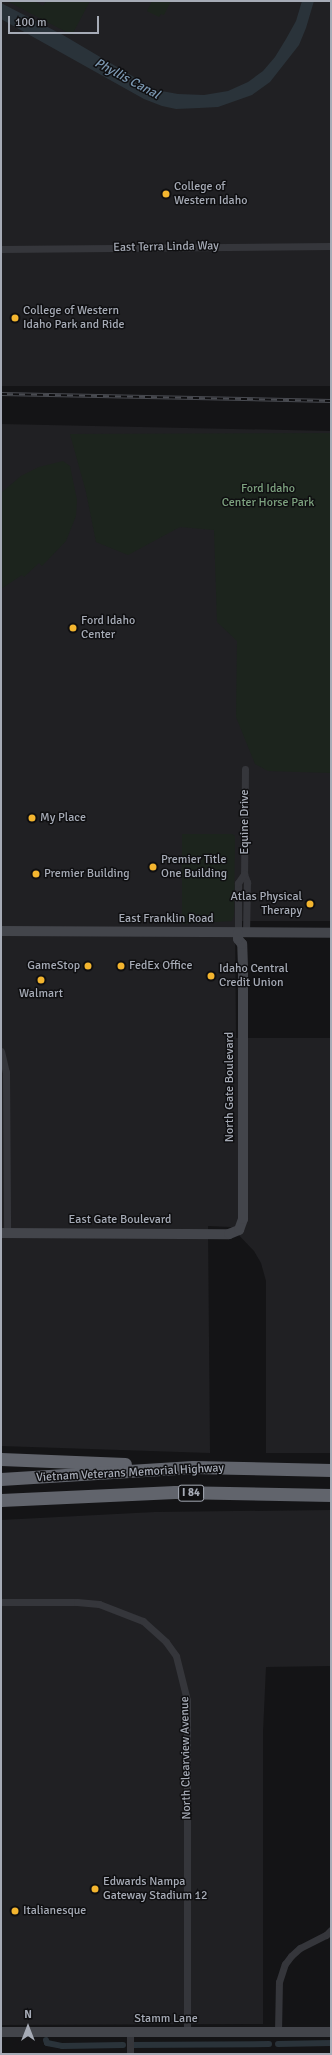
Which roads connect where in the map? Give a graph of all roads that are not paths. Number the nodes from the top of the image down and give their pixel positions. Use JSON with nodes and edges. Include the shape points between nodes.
{"nodes":[{"id":1,"x":331,"y":246,"type":"edge"},
{"id":2,"x":1,"y":249,"type":"edge"},
{"id":3,"x":245,"y":769,"type":"dead end"},
{"id":4,"x":1,"y":931,"type":"edge"},
{"id":5,"x":242,"y":933,"type":"junction"},
{"id":6,"x":331,"y":933,"type":"edge"},
{"id":7,"x":1,"y":1051,"type":"edge"},
{"id":8,"x":239,"y":1230,"type":"joint"},
{"id":9,"x":4,"y":1233,"type":"edge"},
{"id":10,"x":1,"y":1459,"type":"edge"},
{"id":11,"x":192,"y":1467,"type":"junction"},
{"id":12,"x":331,"y":1470,"type":"edge"},
{"id":13,"x":1,"y":1479,"type":"edge"},
{"id":14,"x":331,"y":1495,"type":"edge"},
{"id":15,"x":52,"y":1497,"type":"junction"},
{"id":16,"x":1,"y":1500,"type":"edge"},
{"id":17,"x":1,"y":1506,"type":"edge"},
{"id":18,"x":1,"y":1602,"type":"edge"},
{"id":19,"x":331,"y":1930,"type":"edge"},
{"id":20,"x":1,"y":2032,"type":"edge"},
{"id":21,"x":130,"y":2032,"type":"junction"},
{"id":22,"x":187,"y":2032,"type":"junction"},
{"id":23,"x":278,"y":2032,"type":"junction"},
{"id":24,"x":331,"y":2032,"type":"edge"},
{"id":25,"x":130,"y":2054,"type":"edge"}],
"edges":[{"from":1,"to":2,"type":"street","name":"East Terra Linda Way"},
{"from":3,"to":5,"type":"street","name":"Equine Drive","via":[[244,874],[238,883]]},
{"from":4,"to":5,"type":"street","name":"East Franklin Road"},
{"from":5,"to":6,"type":"street","name":"East Franklin Road"},
{"from":5,"to":8,"type":"street","name":"North Gate Boulevard","via":[[238,939],[242,944],[243,1211],[242,1226]]},
{"from":7,"to":9,"type":"street","via":[[6,1072]]},
{"from":8,"to":9,"type":"street","name":"East Gate Boulevard","via":[[229,1234]]},
{"from":10,"to":11,"type":"highway"},
{"from":11,"to":12,"type":"highway","name":"Vietnam Veterans Memorial Highway","number":"I 84"},
{"from":11,"to":13,"type":"highway","name":"Vietnam Veterans Memorial Highway","number":"I 84"},
{"from":14,"to":15,"type":"highway","name":"Vietnam Veterans Memorial Highway","number":"I 84","via":[[175,1492]]},
{"from":15,"to":16,"type":"highway","name":"Vietnam Veterans Memorial Highway","number":"I 84"},
{"from":15,"to":17,"type":"highway"},
{"from":18,"to":22,"type":"street","name":"North Clearview Avenue","via":[[80,1602],[105,1606],[143,1621],[166,1642],[176,1656],[187,1700]]},
{"from":19,"to":23,"type":"street","via":[[300,1948],[285,1964],[279,1982]]},
{"from":20,"to":21,"type":"street","name":"Stamm Lane"},
{"from":21,"to":22,"type":"street","name":"Stamm Lane"},
{"from":21,"to":25,"type":"street"},
{"from":22,"to":23,"type":"street","name":"Stamm Lane"},
{"from":23,"to":24,"type":"street","name":"Stamm Lane"}]}
